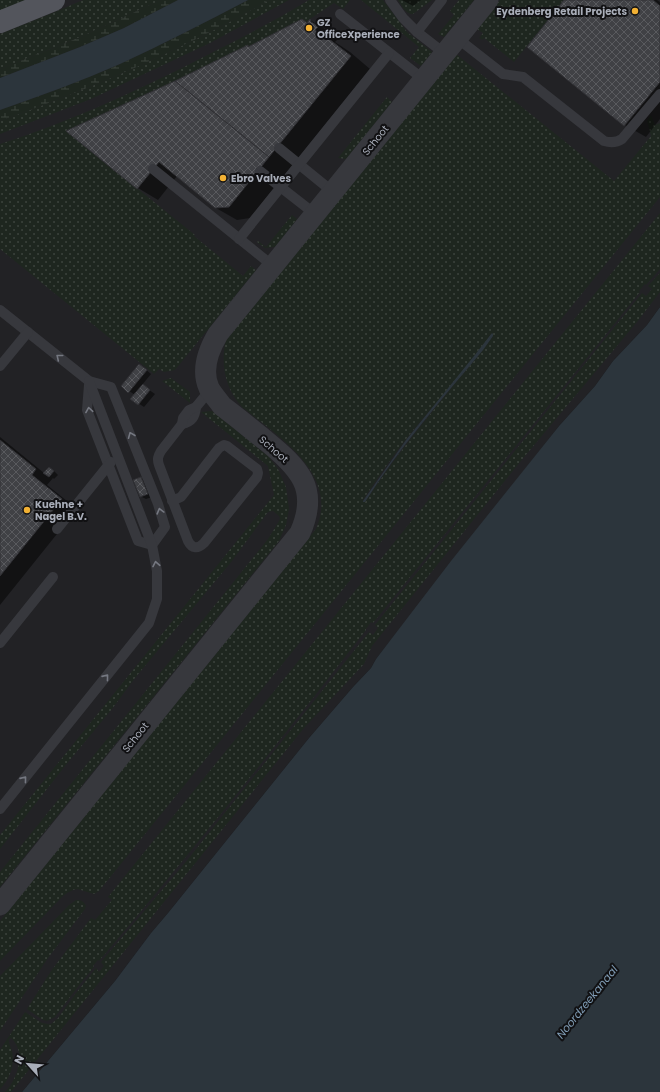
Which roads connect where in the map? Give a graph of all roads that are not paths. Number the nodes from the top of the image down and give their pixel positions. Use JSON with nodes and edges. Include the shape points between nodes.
{"nodes":[{"id":1,"x":54,"y":0,"type":"edge"},
{"id":2,"x":390,"y":0,"type":"edge"},
{"id":3,"x":442,"y":0,"type":"edge"},
{"id":4,"x":488,"y":0,"type":"edge"},
{"id":5,"x":340,"y":14,"type":"dead end"},
{"id":6,"x":0,"y":22,"type":"edge"},
{"id":7,"x":416,"y":32,"type":"junction"},
{"id":8,"x":451,"y":46,"type":"junction"},
{"id":9,"x":390,"y":52,"type":"junction"},
{"id":10,"x":424,"y":79,"type":"junction"},
{"id":11,"x":660,"y":94,"type":"edge"},
{"id":12,"x":279,"y":148,"type":"dead end"},
{"id":13,"x":299,"y":165,"type":"junction"},
{"id":14,"x":153,"y":169,"type":"dead end"},
{"id":15,"x":260,"y":171,"type":"dead end"},
{"id":16,"x":281,"y":187,"type":"junction"},
{"id":17,"x":333,"y":192,"type":"junction"},
{"id":18,"x":315,"y":214,"type":"junction"},
{"id":19,"x":239,"y":239,"type":"junction"},
{"id":20,"x":273,"y":266,"type":"junction"},
{"id":21,"x":0,"y":310,"type":"edge"},
{"id":22,"x":28,"y":332,"type":"junction"},
{"id":23,"x":0,"y":366,"type":"edge"},
{"id":24,"x":89,"y":381,"type":"junction"},
{"id":25,"x":210,"y":390,"type":"junction"},
{"id":26,"x":117,"y":454,"type":"junction"},
{"id":27,"x":109,"y":465,"type":"junction"},
{"id":28,"x":172,"y":501,"type":"junction"},
{"id":29,"x":57,"y":529,"type":"dead end"},
{"id":30,"x":152,"y":545,"type":"junction"},
{"id":31,"x":53,"y":577,"type":"dead end"},
{"id":32,"x":0,"y":643,"type":"edge"},
{"id":33,"x":0,"y":809,"type":"edge"},
{"id":34,"x":0,"y":905,"type":"edge"}],
"edges":[{"from":1,"to":6,"type":"main road"},
{"from":2,"to":7,"type":"lane"},
{"from":3,"to":7,"type":"lane"},
{"from":4,"to":8,"type":"street","name":"Schoot"},
{"from":5,"to":9,"type":"lane"},
{"from":7,"to":8,"type":"lane"},
{"from":8,"to":10,"type":"street","name":"Schoot"},
{"from":8,"to":11,"type":"lane","via":[[503,74],[523,77],[604,141],[618,142],[622,139]]},
{"from":9,"to":10,"type":"lane"},
{"from":9,"to":13,"type":"lane"},
{"from":10,"to":17,"type":"street","name":"Schoot"},
{"from":12,"to":13,"type":"lane"},
{"from":13,"to":16,"type":"lane"},
{"from":13,"to":17,"type":"lane"},
{"from":14,"to":19,"type":"lane"},
{"from":15,"to":16,"type":"lane"},
{"from":16,"to":18,"type":"lane"},
{"from":16,"to":19,"type":"lane"},
{"from":17,"to":18,"type":"street","name":"Schoot"},
{"from":18,"to":20,"type":"street","name":"Schoot"},
{"from":19,"to":20,"type":"lane"},
{"from":20,"to":25,"type":"street","name":"Schoot","via":[[212,343],[206,364]]},
{"from":21,"to":22,"type":"lane"},
{"from":22,"to":23,"type":"lane"},
{"from":24,"to":22,"type":"lane","one_way":true},
{"from":24,"to":26,"type":"lane"},
{"from":27,"to":24,"type":"lane","one_way":true,"via":[[87,410]]},
{"from":30,"to":24,"type":"lane","one_way":true,"via":[[165,527],[158,504],[111,387]]},
{"from":25,"to":28,"type":"lane","via":[[189,422],[182,424],[158,456]]},
{"from":25,"to":34,"type":"street","name":"Schoot","via":[[222,406],[283,455],[300,474],[308,496],[305,522],[300,533]]},
{"from":26,"to":27,"type":"lane"},
{"from":26,"to":30,"type":"lane"},
{"from":27,"to":29,"type":"lane"},
{"from":27,"to":30,"type":"lane","via":[[138,541]]},
{"from":28,"to":28,"type":"lane","via":[[190,545],[201,547],[257,477],[257,469],[224,445],[219,448],[182,497]]},
{"from":33,"to":30,"type":"lane","one_way":true,"via":[[149,623],[157,598],[157,571]]},
{"from":31,"to":32,"type":"lane"}]}
